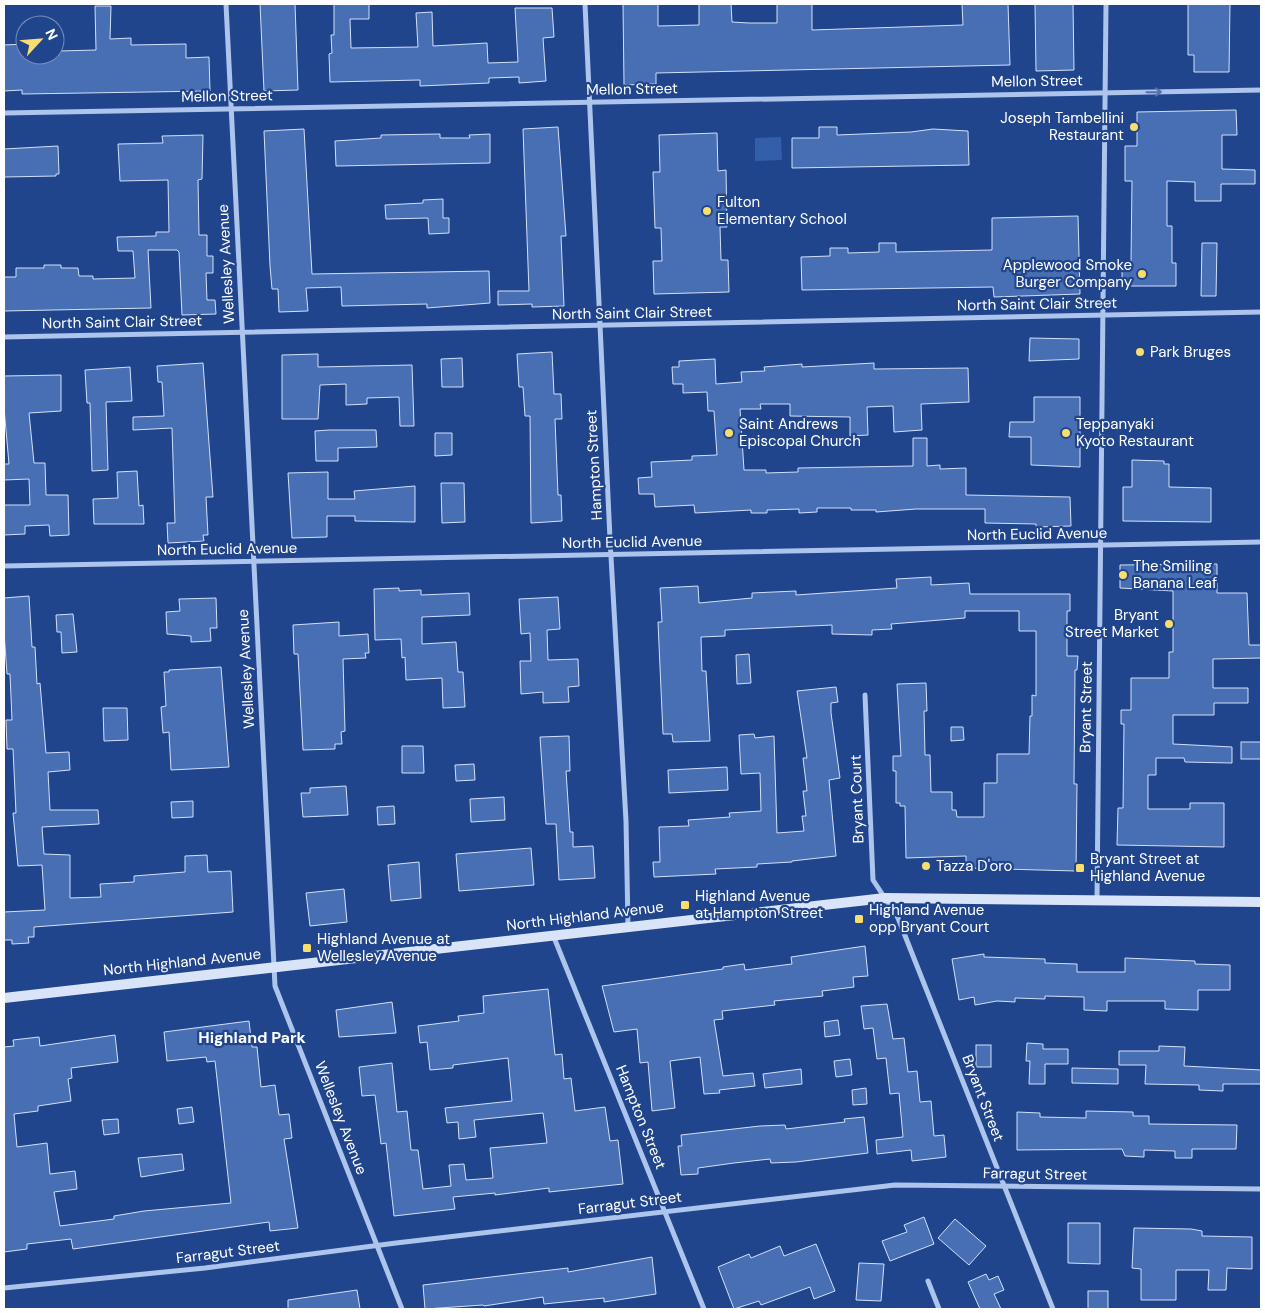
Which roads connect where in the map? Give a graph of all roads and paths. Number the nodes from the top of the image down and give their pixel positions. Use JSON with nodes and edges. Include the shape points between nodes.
{"nodes":[{"id":1,"x":226,"y":4,"type":"edge"},
{"id":2,"x":585,"y":4,"type":"edge"},
{"id":3,"x":1106,"y":4,"type":"edge"},
{"id":4,"x":1261,"y":90,"type":"edge"},
{"id":5,"x":1105,"y":93,"type":"junction"},
{"id":6,"x":589,"y":102,"type":"junction"},
{"id":7,"x":231,"y":109,"type":"junction"},
{"id":8,"x":4,"y":113,"type":"edge"},
{"id":9,"x":1261,"y":312,"type":"edge"},
{"id":10,"x":1103,"y":315,"type":"junction"},
{"id":11,"x":600,"y":325,"type":"junction"},
{"id":12,"x":243,"y":332,"type":"junction"},
{"id":13,"x":4,"y":337,"type":"edge"},
{"id":14,"x":1261,"y":542,"type":"edge"},
{"id":15,"x":1100,"y":545,"type":"junction"},
{"id":16,"x":611,"y":555,"type":"junction"},
{"id":17,"x":254,"y":561,"type":"junction"},
{"id":18,"x":4,"y":566,"type":"edge"},
{"id":19,"x":865,"y":696,"type":"dead end"},
{"id":20,"x":885,"y":898,"type":"junction"},
{"id":21,"x":1097,"y":900,"type":"junction"},
{"id":22,"x":1261,"y":902,"type":"edge"},
{"id":23,"x":628,"y":926,"type":"junction"},
{"id":24,"x":553,"y":935,"type":"junction"},
{"id":25,"x":274,"y":967,"type":"junction"},
{"id":26,"x":4,"y":998,"type":"edge"},
{"id":27,"x":1004,"y":1186,"type":"junction"},
{"id":28,"x":1261,"y":1189,"type":"edge"},
{"id":29,"x":665,"y":1211,"type":"junction"},
{"id":30,"x":378,"y":1246,"type":"junction"},
{"id":31,"x":928,"y":1281,"type":"dead end"},
{"id":32,"x":4,"y":1288,"type":"edge"},
{"id":33,"x":402,"y":1309,"type":"edge"},
{"id":34,"x":704,"y":1309,"type":"edge"},
{"id":35,"x":939,"y":1309,"type":"edge"},
{"id":36,"x":1053,"y":1309,"type":"edge"}],
"edges":[{"from":1,"to":7,"type":"street","name":"Wellesley Avenue"},
{"from":2,"to":6,"type":"street","name":"Hampton Street"},
{"from":3,"to":5,"type":"street","name":"Bryant Street"},
{"from":5,"to":4,"type":"street","name":"Mellon Street","one_way":true},
{"from":5,"to":6,"type":"street","name":"Mellon Street"},
{"from":5,"to":10,"type":"street","name":"Bryant Street"},
{"from":6,"to":7,"type":"street","name":"Mellon Street"},
{"from":6,"to":11,"type":"street","name":"Hampton Street"},
{"from":7,"to":8,"type":"street","name":"Mellon Street"},
{"from":7,"to":12,"type":"street","name":"Wellesley Avenue"},
{"from":9,"to":10,"type":"street","name":"North Saint Clair Street"},
{"from":10,"to":11,"type":"street","name":"North Saint Clair Street"},
{"from":10,"to":15,"type":"street","name":"Bryant Street"},
{"from":11,"to":12,"type":"street","name":"North Saint Clair Street"},
{"from":11,"to":16,"type":"street","name":"Hampton Street"},
{"from":12,"to":13,"type":"street","name":"North Saint Clair Street"},
{"from":12,"to":17,"type":"street","name":"Wellesley Avenue"},
{"from":14,"to":15,"type":"street","name":"North Euclid Avenue"},
{"from":15,"to":16,"type":"street","name":"North Euclid Avenue"},
{"from":15,"to":21,"type":"street","name":"Bryant Street"},
{"from":16,"to":17,"type":"street","name":"North Euclid Avenue"},
{"from":16,"to":23,"type":"street","name":"Hampton Street","via":[[626,821]]},
{"from":17,"to":18,"type":"street","name":"North Euclid Avenue"},
{"from":17,"to":25,"type":"street","name":"Wellesley Avenue"},
{"from":19,"to":20,"type":"street","name":"Bryant Court","via":[[873,880]]},
{"from":20,"to":21,"type":"main road","name":"North Highland Avenue"},
{"from":20,"to":23,"type":"main road","name":"North Highland Avenue"},
{"from":20,"to":27,"type":"street","name":"Bryant Street","via":[[898,918]]},
{"from":21,"to":22,"type":"main road","name":"North Highland Avenue"},
{"from":23,"to":24,"type":"main road","name":"North Highland Avenue"},
{"from":24,"to":25,"type":"main road","name":"North Highland Avenue"},
{"from":24,"to":29,"type":"street","name":"Hampton Street"},
{"from":25,"to":26,"type":"main road","name":"North Highland Avenue"},
{"from":25,"to":30,"type":"street","name":"Wellesley Avenue","via":[[276,986]]},
{"from":27,"to":28,"type":"street","name":"Farragut Street"},
{"from":27,"to":29,"type":"street","name":"Farragut Street","via":[[895,1184]]},
{"from":27,"to":36,"type":"street","name":"Bryant Street"},
{"from":29,"to":30,"type":"street","name":"Farragut Street"},
{"from":29,"to":34,"type":"street","name":"Hampton Street"},
{"from":30,"to":32,"type":"street","name":"Farragut Street","via":[[206,1268]]},
{"from":30,"to":33,"type":"street","name":"Wellesley Avenue"},
{"from":31,"to":35,"type":"street"}]}
